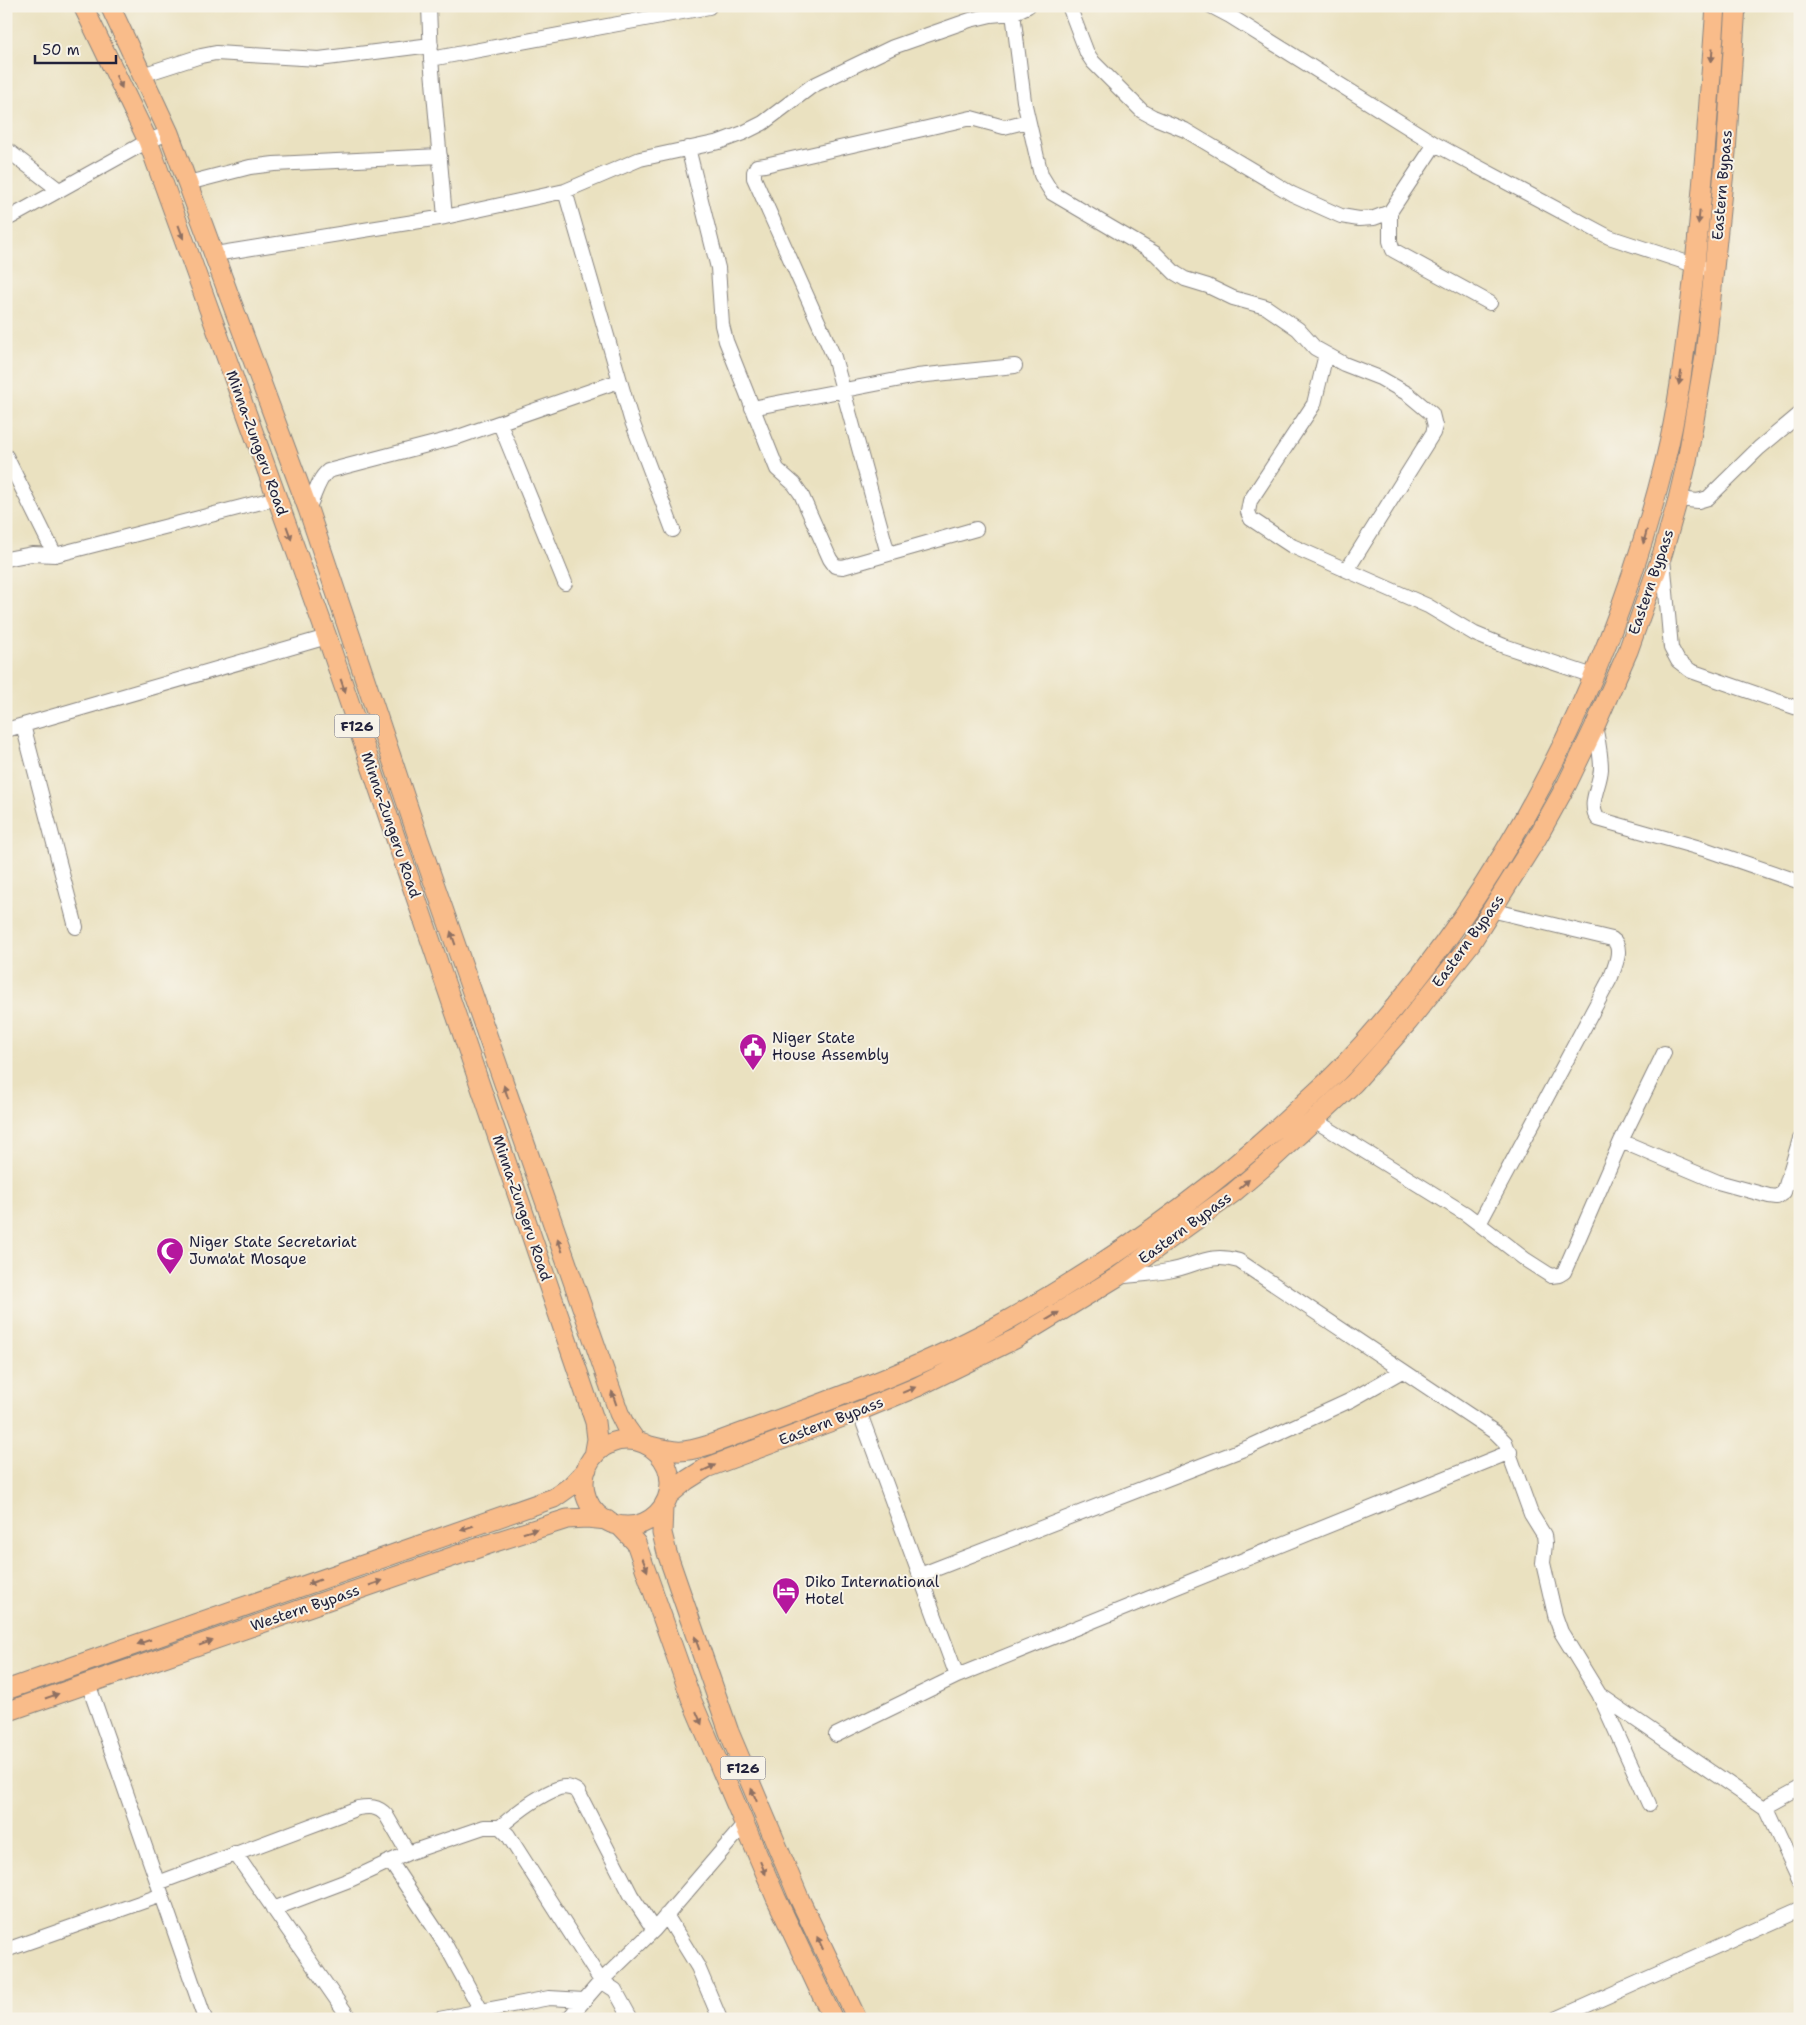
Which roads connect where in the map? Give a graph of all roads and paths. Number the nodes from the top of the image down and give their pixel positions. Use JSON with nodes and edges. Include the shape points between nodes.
{"nodes":[{"id":1,"x":83,"y":6,"type":"edge"},
{"id":2,"x":110,"y":6,"type":"edge"},
{"id":3,"x":429,"y":6,"type":"edge"},
{"id":4,"x":1028,"y":6,"type":"edge"},
{"id":5,"x":1069,"y":6,"type":"edge"},
{"id":6,"x":1211,"y":6,"type":"edge"},
{"id":7,"x":1716,"y":6,"type":"edge"},
{"id":8,"x":1736,"y":6,"type":"edge"},
{"id":9,"x":709,"y":7,"type":"edge"},
{"id":10,"x":1013,"y":13,"type":"junction"},
{"id":11,"x":431,"y":45,"type":"junction"},
{"id":12,"x":432,"y":59,"type":"junction"},
{"id":13,"x":142,"y":75,"type":"junction"},
{"id":14,"x":1028,"y":121,"type":"junction"},
{"id":15,"x":169,"y":133,"type":"junction"},
{"id":16,"x":148,"y":142,"type":"junction"},
{"id":17,"x":1435,"y":144,"type":"junction"},
{"id":18,"x":688,"y":148,"type":"junction"},
{"id":19,"x":6,"y":149,"type":"edge"},
{"id":20,"x":440,"y":156,"type":"junction"},
{"id":21,"x":188,"y":183,"type":"junction"},
{"id":22,"x":59,"y":190,"type":"junction"},
{"id":23,"x":565,"y":191,"type":"junction"},
{"id":24,"x":1390,"y":212,"type":"junction"},
{"id":25,"x":444,"y":217,"type":"junction"},
{"id":26,"x":6,"y":218,"type":"edge"},
{"id":27,"x":215,"y":254,"type":"junction"},
{"id":28,"x":1694,"y":266,"type":"junction"},
{"id":29,"x":1714,"y":270,"type":"junction"},
{"id":30,"x":1490,"y":303,"type":"dead end"},
{"id":31,"x":1326,"y":354,"type":"junction"},
{"id":32,"x":1015,"y":366,"type":"dead end"},
{"id":33,"x":619,"y":381,"type":"junction"},
{"id":34,"x":844,"y":390,"type":"junction"},
{"id":35,"x":752,"y":408,"type":"junction"},
{"id":36,"x":1800,"y":414,"type":"edge"},
{"id":37,"x":500,"y":424,"type":"junction"},
{"id":38,"x":6,"y":456,"type":"edge"},
{"id":39,"x":277,"y":498,"type":"junction"},
{"id":40,"x":1678,"y":498,"type":"junction"},
{"id":41,"x":308,"y":509,"type":"junction"},
{"id":42,"x":976,"y":529,"type":"dead end"},
{"id":43,"x":673,"y":530,"type":"dead end"},
{"id":44,"x":1663,"y":552,"type":"junction"},
{"id":45,"x":888,"y":554,"type":"junction"},
{"id":46,"x":55,"y":555,"type":"junction"},
{"id":47,"x":6,"y":559,"type":"edge"},
{"id":48,"x":1347,"y":570,"type":"junction"},
{"id":49,"x":565,"y":583,"type":"dead end"},
{"id":50,"x":327,"y":637,"type":"junction"},
{"id":51,"x":1593,"y":676,"type":"junction"},
{"id":52,"x":1800,"y":708,"type":"edge"},
{"id":53,"x":23,"y":725,"type":"junction"},
{"id":54,"x":1595,"y":726,"type":"junction"},
{"id":55,"x":6,"y":730,"type":"edge"},
{"id":56,"x":418,"y":837,"type":"junction"},
{"id":57,"x":397,"y":845,"type":"junction"},
{"id":58,"x":1800,"y":882,"type":"edge"},
{"id":59,"x":1492,"y":910,"type":"junction"},
{"id":60,"x":76,"y":927,"type":"dead end"},
{"id":61,"x":1664,"y":1052,"type":"dead end"},
{"id":62,"x":1314,"y":1120,"type":"junction"},
{"id":63,"x":1800,"y":1139,"type":"edge"},
{"id":64,"x":1621,"y":1141,"type":"junction"},
{"id":65,"x":1480,"y":1224,"type":"junction"},
{"id":66,"x":1117,"y":1277,"type":"junction"},
{"id":67,"x":1402,"y":1371,"type":"junction"},
{"id":68,"x":859,"y":1411,"type":"junction"},
{"id":69,"x":643,"y":1444,"type":"junction"},
{"id":70,"x":1510,"y":1452,"type":"junction"},
{"id":71,"x":590,"y":1462,"type":"junction"},
{"id":72,"x":666,"y":1501,"type":"junction"},
{"id":73,"x":613,"y":1523,"type":"junction"},
{"id":74,"x":920,"y":1575,"type":"junction"},
{"id":75,"x":957,"y":1676,"type":"junction"},
{"id":76,"x":88,"y":1683,"type":"junction"},
{"id":77,"x":6,"y":1690,"type":"edge"},
{"id":78,"x":1599,"y":1694,"type":"junction"},
{"id":79,"x":6,"y":1712,"type":"edge"},
{"id":80,"x":836,"y":1735,"type":"dead end"},
{"id":81,"x":1800,"y":1788,"type":"edge"},
{"id":82,"x":1649,"y":1804,"type":"dead end"},
{"id":83,"x":1767,"y":1810,"type":"junction"},
{"id":84,"x":744,"y":1825,"type":"junction"},
{"id":85,"x":500,"y":1827,"type":"junction"},
{"id":86,"x":235,"y":1853,"type":"junction"},
{"id":87,"x":408,"y":1853,"type":"junction"},
{"id":88,"x":390,"y":1861,"type":"junction"},
{"id":89,"x":1800,"y":1881,"type":"edge"},
{"id":90,"x":160,"y":1889,"type":"junction"},
{"id":91,"x":273,"y":1909,"type":"junction"},
{"id":92,"x":1800,"y":1910,"type":"edge"},
{"id":93,"x":666,"y":1915,"type":"junction"},
{"id":94,"x":654,"y":1930,"type":"junction"},
{"id":95,"x":6,"y":1950,"type":"edge"},
{"id":96,"x":830,"y":1964,"type":"junction"},
{"id":97,"x":810,"y":1973,"type":"junction"},
{"id":98,"x":601,"y":1981,"type":"junction"},
{"id":99,"x":584,"y":2000,"type":"junction"},
{"id":100,"x":482,"y":2012,"type":"junction"},
{"id":101,"x":205,"y":2019,"type":"edge"},
{"id":102,"x":350,"y":2019,"type":"edge"},
{"id":103,"x":439,"y":2019,"type":"edge"},
{"id":104,"x":568,"y":2019,"type":"edge"},
{"id":105,"x":631,"y":2019,"type":"edge"},
{"id":106,"x":720,"y":2019,"type":"edge"},
{"id":107,"x":833,"y":2019,"type":"edge"},
{"id":108,"x":857,"y":2019,"type":"edge"},
{"id":109,"x":1556,"y":2019,"type":"edge"}],
"edges":[{"from":1,"to":16,"type":"main road","name":"Minna-Zungeru Road","number":"F126","one_way":true},
{"from":2,"to":13,"type":"main road","name":"Minna-Zungeru Road","number":"F126"},
{"from":3,"to":11,"type":"street"},
{"from":4,"to":10,"type":"street"},
{"from":5,"to":24,"type":"street","via":[[1093,62],[1142,111],[1186,130],[1292,194],[1341,216],[1374,218]]},
{"from":6,"to":17,"type":"street"},
{"from":7,"to":28,"type":"main road","name":"Eastern Bypass","one_way":true},
{"from":8,"to":29,"type":"main road","name":"Eastern Bypass"},
{"from":9,"to":12,"type":"street"},
{"from":10,"to":14,"type":"street"},
{"from":10,"to":18,"type":"street","via":[[970,20],[893,47],[812,86],[763,123],[743,133]]},
{"from":11,"to":12,"type":"street"},
{"from":11,"to":13,"type":"street","via":[[319,59],[216,54]]},
{"from":12,"to":20,"type":"street"},
{"from":13,"to":15,"type":"main road","name":"Minna-Zungeru Road","number":"F126"},
{"from":14,"to":31,"type":"street","via":[[1041,175],[1052,193],[1156,254],[1186,279],[1266,307]]},
{"from":14,"to":34,"type":"street","via":[[1004,126],[971,118],[758,166],[754,178],[834,357]]},
{"from":15,"to":16,"type":"street"},
{"from":15,"to":21,"type":"main road","name":"Minna-Zungeru Road","number":"F126"},
{"from":16,"to":22,"type":"street"},
{"from":16,"to":39,"type":"main road","name":"Minna-Zungeru Road","number":"F126","one_way":true},
{"from":17,"to":24,"type":"street"},
{"from":17,"to":28,"type":"street","via":[[1609,237]]},
{"from":18,"to":23,"type":"street","via":[[640,159]]},
{"from":18,"to":35,"type":"street","via":[[718,268],[722,325]]},
{"from":19,"to":22,"type":"street"},
{"from":20,"to":21,"type":"street","via":[[274,164]]},
{"from":20,"to":25,"type":"street"},
{"from":21,"to":27,"type":"main road","name":"Minna-Zungeru Road","number":"F126"},
{"from":22,"to":26,"type":"street"},
{"from":23,"to":25,"type":"street"},
{"from":23,"to":33,"type":"street"},
{"from":24,"to":30,"type":"street","via":[[1393,250]]},
{"from":25,"to":27,"type":"street"},
{"from":27,"to":41,"type":"main road","name":"Minna-Zungeru Road","number":"F126"},
{"from":28,"to":29,"type":"street"},
{"from":28,"to":51,"type":"main road","name":"Eastern Bypass","one_way":true,"via":[[1684,354],[1666,456],[1642,547],[1614,629]]},
{"from":29,"to":40,"type":"main road","name":"Eastern Bypass","via":[[1705,356]]},
{"from":31,"to":48,"type":"street","via":[[1314,404],[1250,500],[1248,512],[1251,519],[1292,546]]},
{"from":31,"to":48,"type":"street","via":[[1408,394],[1434,419],[1433,433]]},
{"from":32,"to":34,"type":"street","via":[[926,374]]},
{"from":33,"to":37,"type":"street"},
{"from":33,"to":43,"type":"street"},
{"from":34,"to":35,"type":"street"},
{"from":34,"to":45,"type":"street"},
{"from":35,"to":45,"type":"street","via":[[777,469],[801,494],[835,566],[843,567]]},
{"from":36,"to":40,"type":"street","via":[[1759,448],[1708,498]]},
{"from":37,"to":41,"type":"street","via":[[328,471],[321,476]]},
{"from":37,"to":49,"type":"street"},
{"from":38,"to":46,"type":"street"},
{"from":39,"to":46,"type":"street"},
{"from":39,"to":50,"type":"main road","name":"Minna-Zungeru Road","number":"F126","one_way":true},
{"from":40,"to":44,"type":"main road","name":"Eastern Bypass"},
{"from":41,"to":56,"type":"main road","name":"Minna-Zungeru Road","number":"F126"},
{"from":42,"to":45,"type":"street"},
{"from":44,"to":52,"type":"street","via":[[1671,648],[1678,661],[1691,671]]},
{"from":44,"to":54,"type":"main road","name":"Eastern Bypass","via":[[1628,651]]},
{"from":46,"to":47,"type":"street","via":[[32,554]]},
{"from":48,"to":51,"type":"street","via":[[1428,606],[1475,634]]},
{"from":50,"to":53,"type":"street"},
{"from":50,"to":57,"type":"main road","name":"Minna-Zungeru Road","number":"F126","one_way":true},
{"from":51,"to":69,"type":"main road","name":"Eastern Bypass","via":[[1573,726],[1520,829],[1455,929],[1392,1010],[1339,1070],[1255,1149],[1201,1193],[1106,1260],[1005,1321],[908,1369],[686,1452]]},
{"from":53,"to":55,"type":"street"},
{"from":53,"to":60,"type":"street"},
{"from":54,"to":58,"type":"street","via":[[1601,749],[1601,772],[1593,806],[1598,819],[1706,850]]},
{"from":54,"to":59,"type":"main road","name":"Eastern Bypass","via":[[1537,838]]},
{"from":56,"to":57,"type":"main road"},
{"from":69,"to":56,"type":"main road","name":"Minna-Zungeru Road","number":"F126","one_way":true,"via":[[626,1427],[619,1413]]},
{"from":57,"to":71,"type":"main road","name":"Minna-Zungeru Road","number":"F126","via":[[596,1422],[597,1439]]},
{"from":59,"to":62,"type":"main road","name":"Eastern Bypass","via":[[1408,1022],[1354,1083]]},
{"from":59,"to":65,"type":"street","via":[[1612,939],[1618,946],[1611,977]]},
{"from":61,"to":64,"type":"street"},
{"from":62,"to":65,"type":"street"},
{"from":66,"to":62,"type":"main road","name":"Eastern Bypass","one_way":true,"via":[[1233,1194]]},
{"from":63,"to":64,"type":"street","via":[[1784,1192],[1776,1197],[1718,1182]]},
{"from":64,"to":65,"type":"street","via":[[1564,1272],[1559,1275],[1545,1272]]},
{"from":66,"to":67,"type":"street","via":[[1169,1271],[1213,1257],[1239,1261]]},
{"from":68,"to":66,"type":"main road","name":"Eastern Bypass","one_way":true,"via":[[917,1387],[1015,1339]]},
{"from":67,"to":70,"type":"street","via":[[1496,1433]]},
{"from":67,"to":74,"type":"street","via":[[1350,1400],[1249,1447]]},
{"from":72,"to":68,"type":"main road","name":"Eastern Bypass","one_way":true,"via":[[687,1480],[706,1468]]},
{"from":68,"to":74,"type":"street"},
{"from":69,"to":71,"type":"main road","via":[[621,1440],[606,1446]]},
{"from":69,"to":72,"type":"main road","number":"F126","via":[[661,1456],[668,1468],[670,1482]]},
{"from":70,"to":75,"type":"street"},
{"from":70,"to":78,"type":"street","via":[[1532,1514],[1544,1535],[1543,1564],[1555,1616],[1561,1632]]},
{"from":71,"to":73,"type":"main road","number":"F126","via":[[584,1484],[587,1498],[595,1511]]},
{"from":71,"to":77,"type":"main road","name":"Western Bypass","one_way":true,"via":[[571,1486],[554,1498]]},
{"from":72,"to":73,"type":"main road","via":[[655,1516],[644,1522],[631,1526]]},
{"from":96,"to":72,"type":"main road","number":"F126","one_way":true,"via":[[754,1795],[713,1690],[666,1553],[662,1533]]},
{"from":76,"to":73,"type":"main road","name":"Western Bypass","one_way":true,"via":[[567,1519],[587,1518]]},
{"from":73,"to":84,"type":"main road","number":"F126","one_way":true,"via":[[636,1543],[692,1701]]},
{"from":74,"to":75,"type":"street"},
{"from":75,"to":80,"type":"street"},
{"from":79,"to":76,"type":"main road","name":"Western Bypass","one_way":true},
{"from":76,"to":90,"type":"street"},
{"from":78,"to":82,"type":"street"},
{"from":78,"to":83,"type":"street"},
{"from":81,"to":83,"type":"street","via":[[1769,1805]]},
{"from":83,"to":89,"type":"street"},
{"from":84,"to":93,"type":"street"},
{"from":84,"to":97,"type":"main road","number":"F126","one_way":true},
{"from":85,"to":87,"type":"street","via":[[484,1827]]},
{"from":85,"to":94,"type":"street","via":[[560,1788],[573,1788],[631,1895]]},
{"from":85,"to":98,"type":"street"},
{"from":86,"to":87,"type":"street","via":[[368,1806],[386,1814]]},
{"from":86,"to":90,"type":"street"},
{"from":86,"to":91,"type":"street"},
{"from":87,"to":88,"type":"street"},
{"from":88,"to":91,"type":"street"},
{"from":88,"to":100,"type":"street","via":[[445,1944]]},
{"from":90,"to":95,"type":"street"},
{"from":90,"to":101,"type":"street"},
{"from":91,"to":102,"type":"street"},
{"from":92,"to":109,"type":"street"},
{"from":93,"to":94,"type":"street"},
{"from":93,"to":106,"type":"street","via":[[698,1967]]},
{"from":94,"to":98,"type":"street"},
{"from":96,"to":97,"type":"main road"},
{"from":96,"to":108,"type":"main road","number":"F126"},
{"from":97,"to":107,"type":"main road","number":"F126"},
{"from":98,"to":99,"type":"street"},
{"from":98,"to":105,"type":"street","via":[[614,1990]]},
{"from":99,"to":100,"type":"street","via":[[549,1998]]},
{"from":99,"to":104,"type":"street"},
{"from":100,"to":103,"type":"street"}]}
